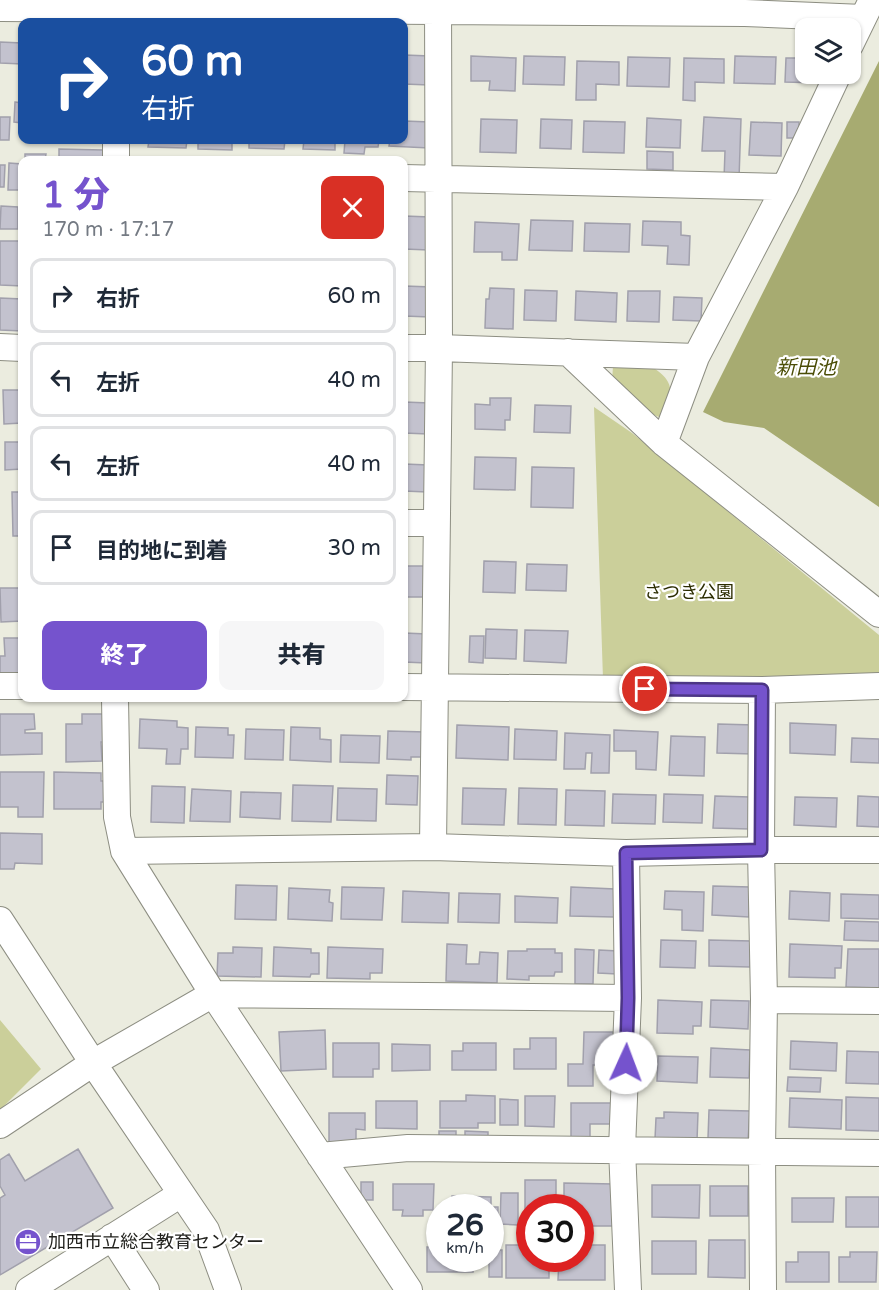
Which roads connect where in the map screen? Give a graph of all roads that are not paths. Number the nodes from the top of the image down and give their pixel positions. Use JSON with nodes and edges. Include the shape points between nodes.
{"nodes":[{"id":1,"x":438,"y":5,"type":"edge"},
{"id":2,"x":0,"y":8,"type":"edge"},
{"id":3,"x":868,"y":9,"type":"edge"},
{"id":4,"x":116,"y":16,"type":"edge"},
{"id":5,"x":861,"y":23,"type":"edge"},
{"id":6,"x":833,"y":84,"type":"edge"},
{"id":7,"x":408,"y":178,"type":"edge"},
{"id":8,"x":439,"y":178,"type":"junction"},
{"id":9,"x":785,"y":187,"type":"junction"},
{"id":10,"x":0,"y":347,"type":"edge"},
{"id":11,"x":18,"y":348,"type":"edge"},
{"id":12,"x":408,"y":348,"type":"edge"},
{"id":13,"x":439,"y":348,"type":"junction"},
{"id":14,"x":568,"y":352,"type":"junction"},
{"id":15,"x":696,"y":357,"type":"junction"},
{"id":16,"x":664,"y":443,"type":"junction"},
{"id":17,"x":408,"y":523,"type":"edge"},
{"id":18,"x":436,"y":523,"type":"junction"},
{"id":19,"x":879,"y":614,"type":"edge"},
{"id":20,"x":0,"y":686,"type":"edge"},
{"id":21,"x":18,"y":686,"type":"edge"},
{"id":22,"x":879,"y":686,"type":"edge"},
{"id":23,"x":408,"y":687,"type":"edge"},
{"id":24,"x":435,"y":687,"type":"junction"},
{"id":25,"x":762,"y":690,"type":"junction"},
{"id":26,"x":115,"y":702,"type":"edge"},
{"id":27,"x":433,"y":847,"type":"junction"},
{"id":28,"x":879,"y":849,"type":"edge"},
{"id":29,"x":761,"y":850,"type":"junction"},
{"id":30,"x":124,"y":852,"type":"junction"},
{"id":31,"x":626,"y":853,"type":"junction"},
{"id":32,"x":0,"y":920,"type":"edge"},
{"id":33,"x":213,"y":994,"type":"junction"},
{"id":34,"x":628,"y":998,"type":"junction"},
{"id":35,"x":764,"y":1000,"type":"junction"},
{"id":36,"x":879,"y":1001,"type":"edge"},
{"id":37,"x":93,"y":1064,"type":"junction"},
{"id":38,"x":0,"y":1125,"type":"edge"},
{"id":39,"x":622,"y":1149,"type":"junction"},
{"id":40,"x":762,"y":1151,"type":"junction"},
{"id":41,"x":879,"y":1153,"type":"edge"},
{"id":42,"x":320,"y":1156,"type":"junction"},
{"id":43,"x":182,"y":1194,"type":"junction"},
{"id":44,"x":112,"y":1238,"type":"junction"},
{"id":45,"x":29,"y":1290,"type":"edge"},
{"id":46,"x":146,"y":1290,"type":"edge"},
{"id":47,"x":228,"y":1290,"type":"edge"},
{"id":48,"x":410,"y":1290,"type":"edge"},
{"id":49,"x":628,"y":1290,"type":"edge"},
{"id":50,"x":763,"y":1290,"type":"edge"}],
"edges":[{"from":1,"to":3,"type":"street","via":[[745,13]]},
{"from":1,"to":4,"type":"street"},
{"from":1,"to":8,"type":"street"},
{"from":2,"to":4,"type":"street"},
{"from":3,"to":5,"type":"street"},
{"from":6,"to":9,"type":"street"},
{"from":7,"to":8,"type":"street"},
{"from":8,"to":9,"type":"street"},
{"from":8,"to":13,"type":"street"},
{"from":9,"to":15,"type":"street"},
{"from":10,"to":11,"type":"street"},
{"from":12,"to":13,"type":"street"},
{"from":13,"to":14,"type":"street"},
{"from":13,"to":18,"type":"street"},
{"from":14,"to":15,"type":"street"},
{"from":14,"to":16,"type":"street"},
{"from":15,"to":16,"type":"street"},
{"from":16,"to":19,"type":"street"},
{"from":17,"to":18,"type":"street"},
{"from":18,"to":24,"type":"street"},
{"from":20,"to":21,"type":"street"},
{"from":22,"to":25,"type":"street"},
{"from":23,"to":24,"type":"street"},
{"from":24,"to":25,"type":"street"},
{"from":24,"to":27,"type":"street"},
{"from":25,"to":29,"type":"street"},
{"from":26,"to":30,"type":"street","via":[[117,817]]},
{"from":27,"to":30,"type":"street"},
{"from":27,"to":31,"type":"street"},
{"from":28,"to":29,"type":"street"},
{"from":29,"to":31,"type":"street"},
{"from":29,"to":35,"type":"street"},
{"from":30,"to":33,"type":"street"},
{"from":31,"to":34,"type":"street"},
{"from":32,"to":37,"type":"street"},
{"from":33,"to":34,"type":"street"},
{"from":33,"to":37,"type":"street"},
{"from":33,"to":42,"type":"street"},
{"from":34,"to":39,"type":"street"},
{"from":35,"to":36,"type":"street"},
{"from":35,"to":40,"type":"street"},
{"from":37,"to":38,"type":"street"},
{"from":37,"to":43,"type":"street"},
{"from":39,"to":40,"type":"street"},
{"from":39,"to":42,"type":"street","via":[[408,1148]]},
{"from":39,"to":49,"type":"street"},
{"from":40,"to":41,"type":"street"},
{"from":40,"to":50,"type":"street"},
{"from":42,"to":48,"type":"street"},
{"from":43,"to":44,"type":"street"},
{"from":43,"to":47,"type":"street","via":[[206,1230]]},
{"from":44,"to":45,"type":"street"},
{"from":44,"to":46,"type":"street"}]}
